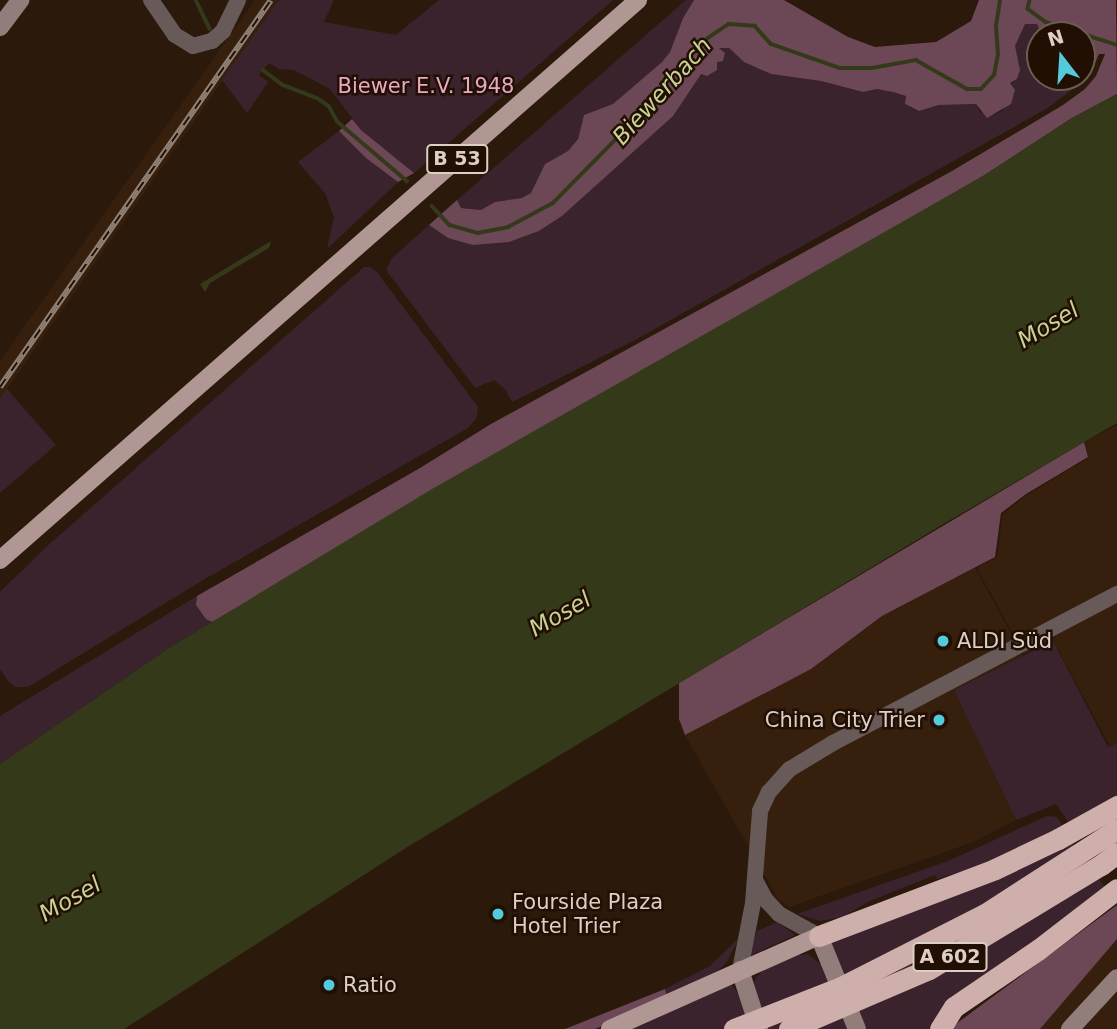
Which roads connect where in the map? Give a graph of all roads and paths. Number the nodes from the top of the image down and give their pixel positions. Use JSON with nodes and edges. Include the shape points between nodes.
{"nodes":[{"id":1,"x":20,"y":0,"type":"edge"},
{"id":2,"x":151,"y":0,"type":"edge"},
{"id":3,"x":238,"y":0,"type":"edge"},
{"id":4,"x":638,"y":0,"type":"edge"},
{"id":5,"x":0,"y":27,"type":"edge"},
{"id":6,"x":0,"y":560,"type":"edge"},
{"id":7,"x":1117,"y":594,"type":"edge"},
{"id":8,"x":1117,"y":806,"type":"edge"},
{"id":9,"x":1117,"y":829,"type":"edge"},
{"id":10,"x":1103,"y":856,"type":"edge"},
{"id":11,"x":755,"y":880,"type":"junction"},
{"id":12,"x":1114,"y":892,"type":"edge"},
{"id":13,"x":818,"y":936,"type":"junction"},
{"id":14,"x":740,"y":970,"type":"junction"},
{"id":15,"x":1117,"y":978,"type":"edge"},
{"id":16,"x":610,"y":1029,"type":"edge"},
{"id":17,"x":734,"y":1029,"type":"edge"},
{"id":18,"x":759,"y":1029,"type":"edge"},
{"id":19,"x":789,"y":1029,"type":"edge"},
{"id":20,"x":857,"y":1029,"type":"edge"},
{"id":21,"x":940,"y":1029,"type":"edge"},
{"id":22,"x":1070,"y":1029,"type":"edge"}],
"edges":[{"from":1,"to":5,"type":"main road"},
{"from":2,"to":3,"type":"street","via":[[175,35],[193,46],[212,41],[223,31]]},
{"from":4,"to":6,"type":"main road","number":"B 53"},
{"from":7,"to":11,"type":"street","via":[[790,769],[769,792],[760,811]]},
{"from":8,"to":13,"type":"highway","via":[[1072,832],[941,892]]},
{"from":9,"to":10,"type":"highway","number":"A 602"},
{"from":10,"to":17,"type":"highway","number":"A 602","bridge":true,"via":[[897,961]]},
{"from":10,"to":19,"type":"highway","number":"A 602","bridge":true,"via":[[929,969]]},
{"from":11,"to":13,"type":"street","via":[[779,914]]},
{"from":11,"to":14,"type":"street"},
{"from":12,"to":21,"type":"highway","via":[[954,1007]]},
{"from":13,"to":14,"type":"main road"},
{"from":13,"to":20,"type":"main road"},
{"from":14,"to":16,"type":"main road"},
{"from":14,"to":18,"type":"main road"},
{"from":15,"to":22,"type":"main road"}]}
